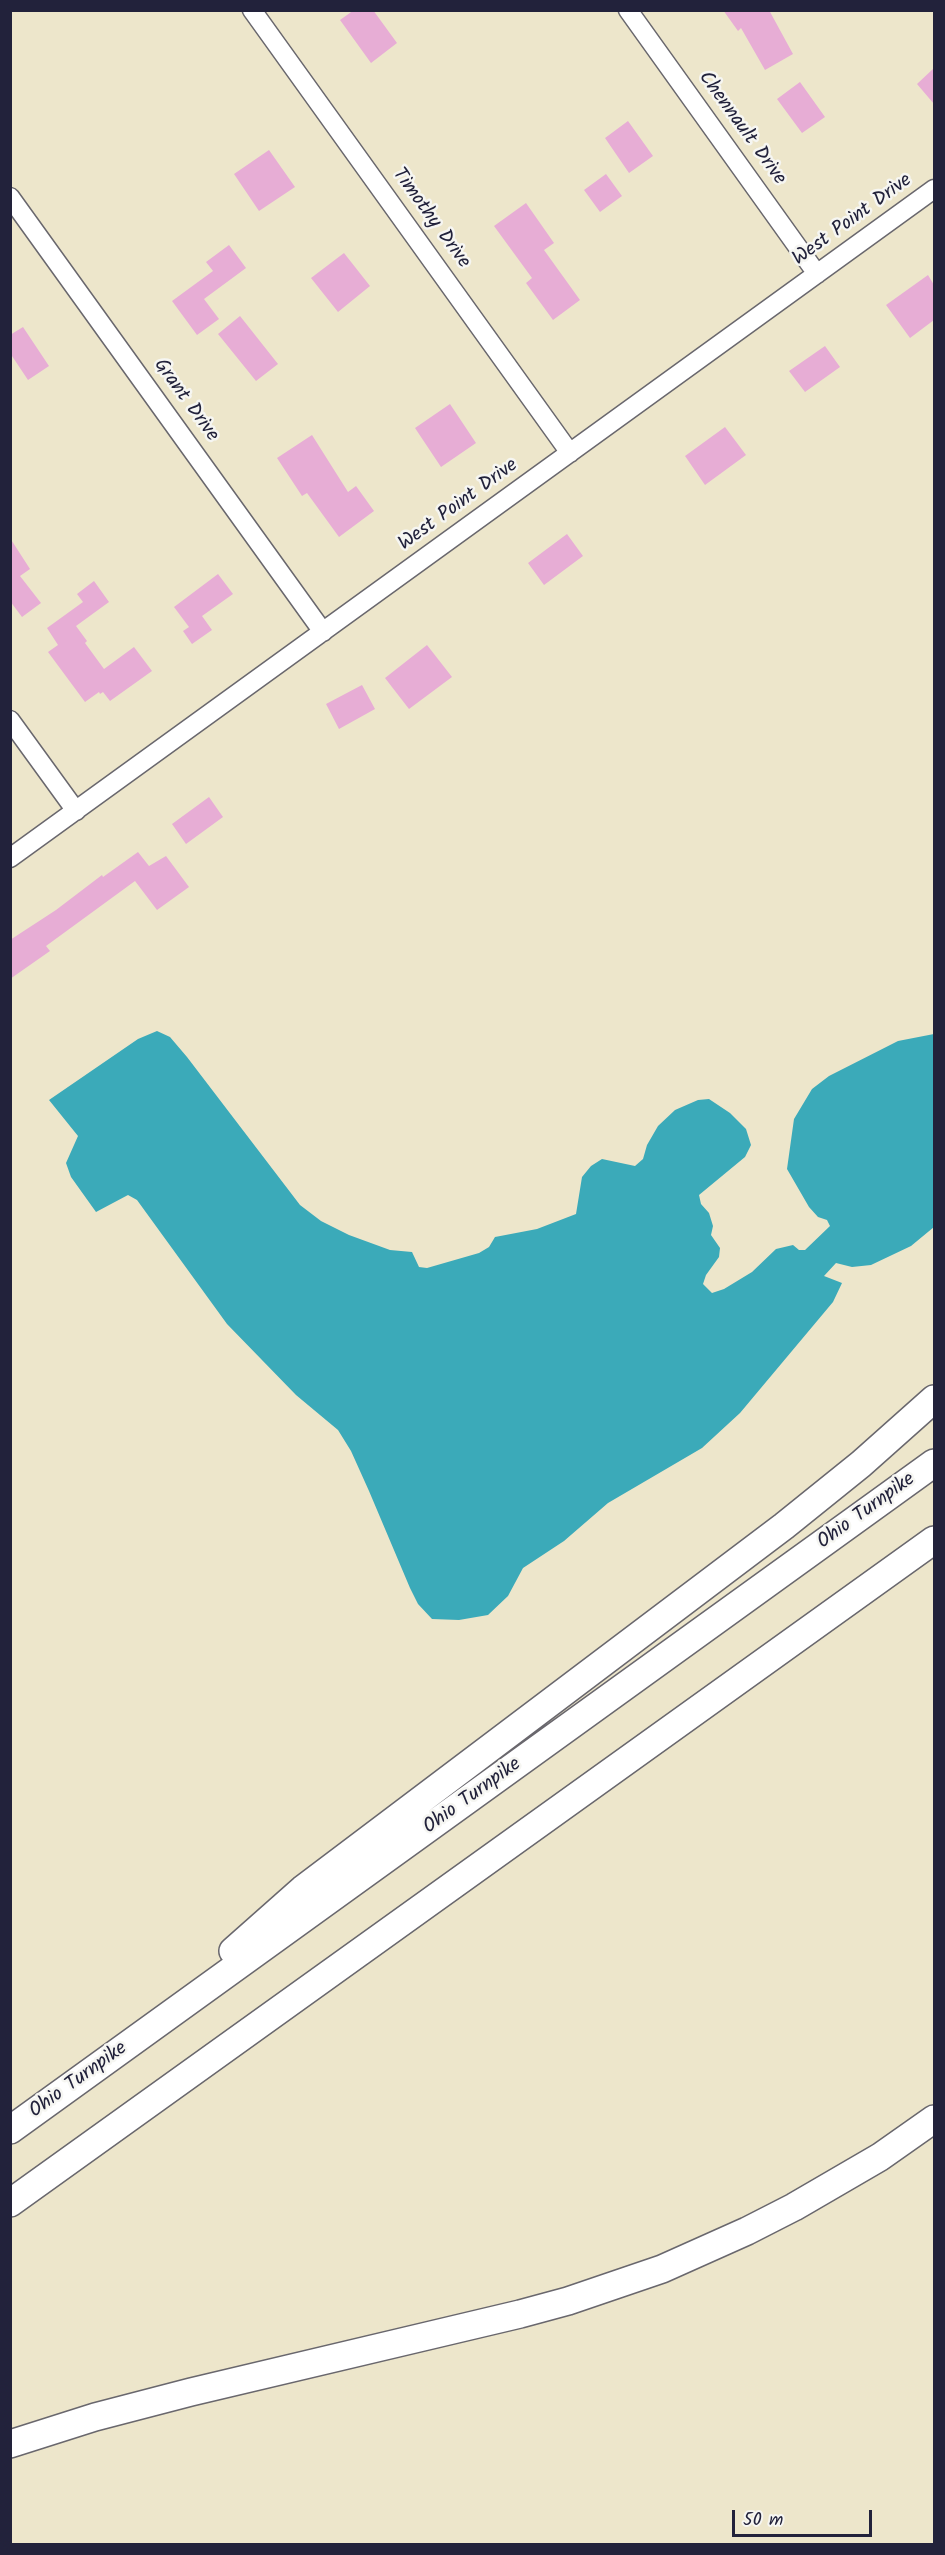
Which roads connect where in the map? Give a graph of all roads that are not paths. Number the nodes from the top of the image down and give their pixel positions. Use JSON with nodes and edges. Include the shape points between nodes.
{"nodes":[{"id":1,"x":252,"y":10,"type":"edge"},
{"id":2,"x":628,"y":10,"type":"edge"},
{"id":3,"x":934,"y":189,"type":"edge"},
{"id":4,"x":10,"y":197,"type":"edge"},
{"id":5,"x":817,"y":274,"type":"junction"},
{"id":6,"x":570,"y":453,"type":"junction"},
{"id":7,"x":323,"y":632,"type":"junction"},
{"id":8,"x":10,"y":720,"type":"edge"},
{"id":9,"x":76,"y":811,"type":"junction"},
{"id":10,"x":10,"y":858,"type":"edge"},
{"id":11,"x":934,"y":1399,"type":"edge"},
{"id":12,"x":934,"y":1463,"type":"edge"},
{"id":13,"x":934,"y":1540,"type":"edge"},
{"id":14,"x":119,"y":2053,"type":"junction"},
{"id":15,"x":934,"y":2119,"type":"edge"},
{"id":16,"x":10,"y":2130,"type":"edge"},
{"id":17,"x":10,"y":2203,"type":"edge"},
{"id":18,"x":10,"y":2444,"type":"edge"}],
"edges":[{"from":1,"to":6,"type":"street","name":"Timothy Drive"},
{"from":2,"to":5,"type":"street","name":"Chennault Drive"},
{"from":3,"to":5,"type":"street","name":"West Point Drive"},
{"from":4,"to":7,"type":"street","name":"Grant Drive"},
{"from":5,"to":6,"type":"street","name":"West Point Drive"},
{"from":6,"to":7,"type":"street","name":"West Point Drive"},
{"from":7,"to":9,"type":"street","name":"West Point Drive"},
{"from":8,"to":9,"type":"street"},
{"from":9,"to":10,"type":"street","name":"West Point Drive"},
{"from":11,"to":14,"type":"highway","via":[[784,1526],[303,1889]]},
{"from":12,"to":14,"type":"highway","name":"Ohio Turnpike"},
{"from":13,"to":17,"type":"highway"},
{"from":14,"to":16,"type":"highway","name":"Ohio Turnpike"},
{"from":15,"to":18,"type":"highway","via":[[794,2208],[662,2269],[530,2311],[191,2392]]}]}
